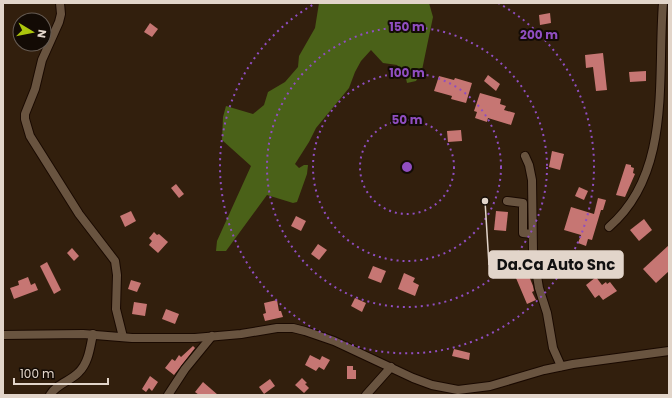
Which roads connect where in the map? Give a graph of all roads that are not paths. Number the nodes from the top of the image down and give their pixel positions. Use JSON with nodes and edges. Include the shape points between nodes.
{"nodes":[{"id":1,"x":60,"y":3,"type":"edge"},
{"id":2,"x":663,"y":3,"type":"edge"},
{"id":3,"x":525,"y":156,"type":"dead end"},
{"id":4,"x":507,"y":201,"type":"dead end"},
{"id":5,"x":609,"y":227,"type":"dead end"},
{"id":6,"x":532,"y":234,"type":"junction"},
{"id":7,"x":94,"y":334,"type":"junction"},
{"id":8,"x":3,"y":335,"type":"edge"},
{"id":9,"x":212,"y":336,"type":"junction"},
{"id":10,"x":123,"y":337,"type":"junction"},
{"id":11,"x":669,"y":352,"type":"edge"},
{"id":12,"x":561,"y":366,"type":"junction"},
{"id":13,"x":391,"y":367,"type":"junction"},
{"id":14,"x":476,"y":392,"type":"edge"},
{"id":15,"x":50,"y":395,"type":"edge"},
{"id":16,"x":168,"y":395,"type":"edge"},
{"id":17,"x":366,"y":395,"type":"edge"}],
"edges":[{"from":1,"to":10,"type":"street","via":[[58,24],[42,60],[25,119],[32,138],[83,220],[115,261],[116,306]]},
{"from":2,"to":5,"type":"street","via":[[662,85],[655,157],[637,195]]},
{"from":3,"to":6,"type":"street","via":[[532,187]]},
{"from":4,"to":6,"type":"street","via":[[523,203],[523,233]]},
{"from":6,"to":12,"type":"street","via":[[539,288],[547,313],[553,348]]},
{"from":7,"to":8,"type":"street"},
{"from":7,"to":10,"type":"street"},
{"from":7,"to":15,"type":"street","via":[[82,369]]},
{"from":9,"to":10,"type":"street"},
{"from":9,"to":13,"type":"street","via":[[293,328],[328,339]]},
{"from":9,"to":16,"type":"street"},
{"from":11,"to":12,"type":"street"},
{"from":12,"to":14,"type":"street","via":[[531,373]]},
{"from":13,"to":14,"type":"street","via":[[413,378],[441,387]]},
{"from":13,"to":17,"type":"street"}]}
